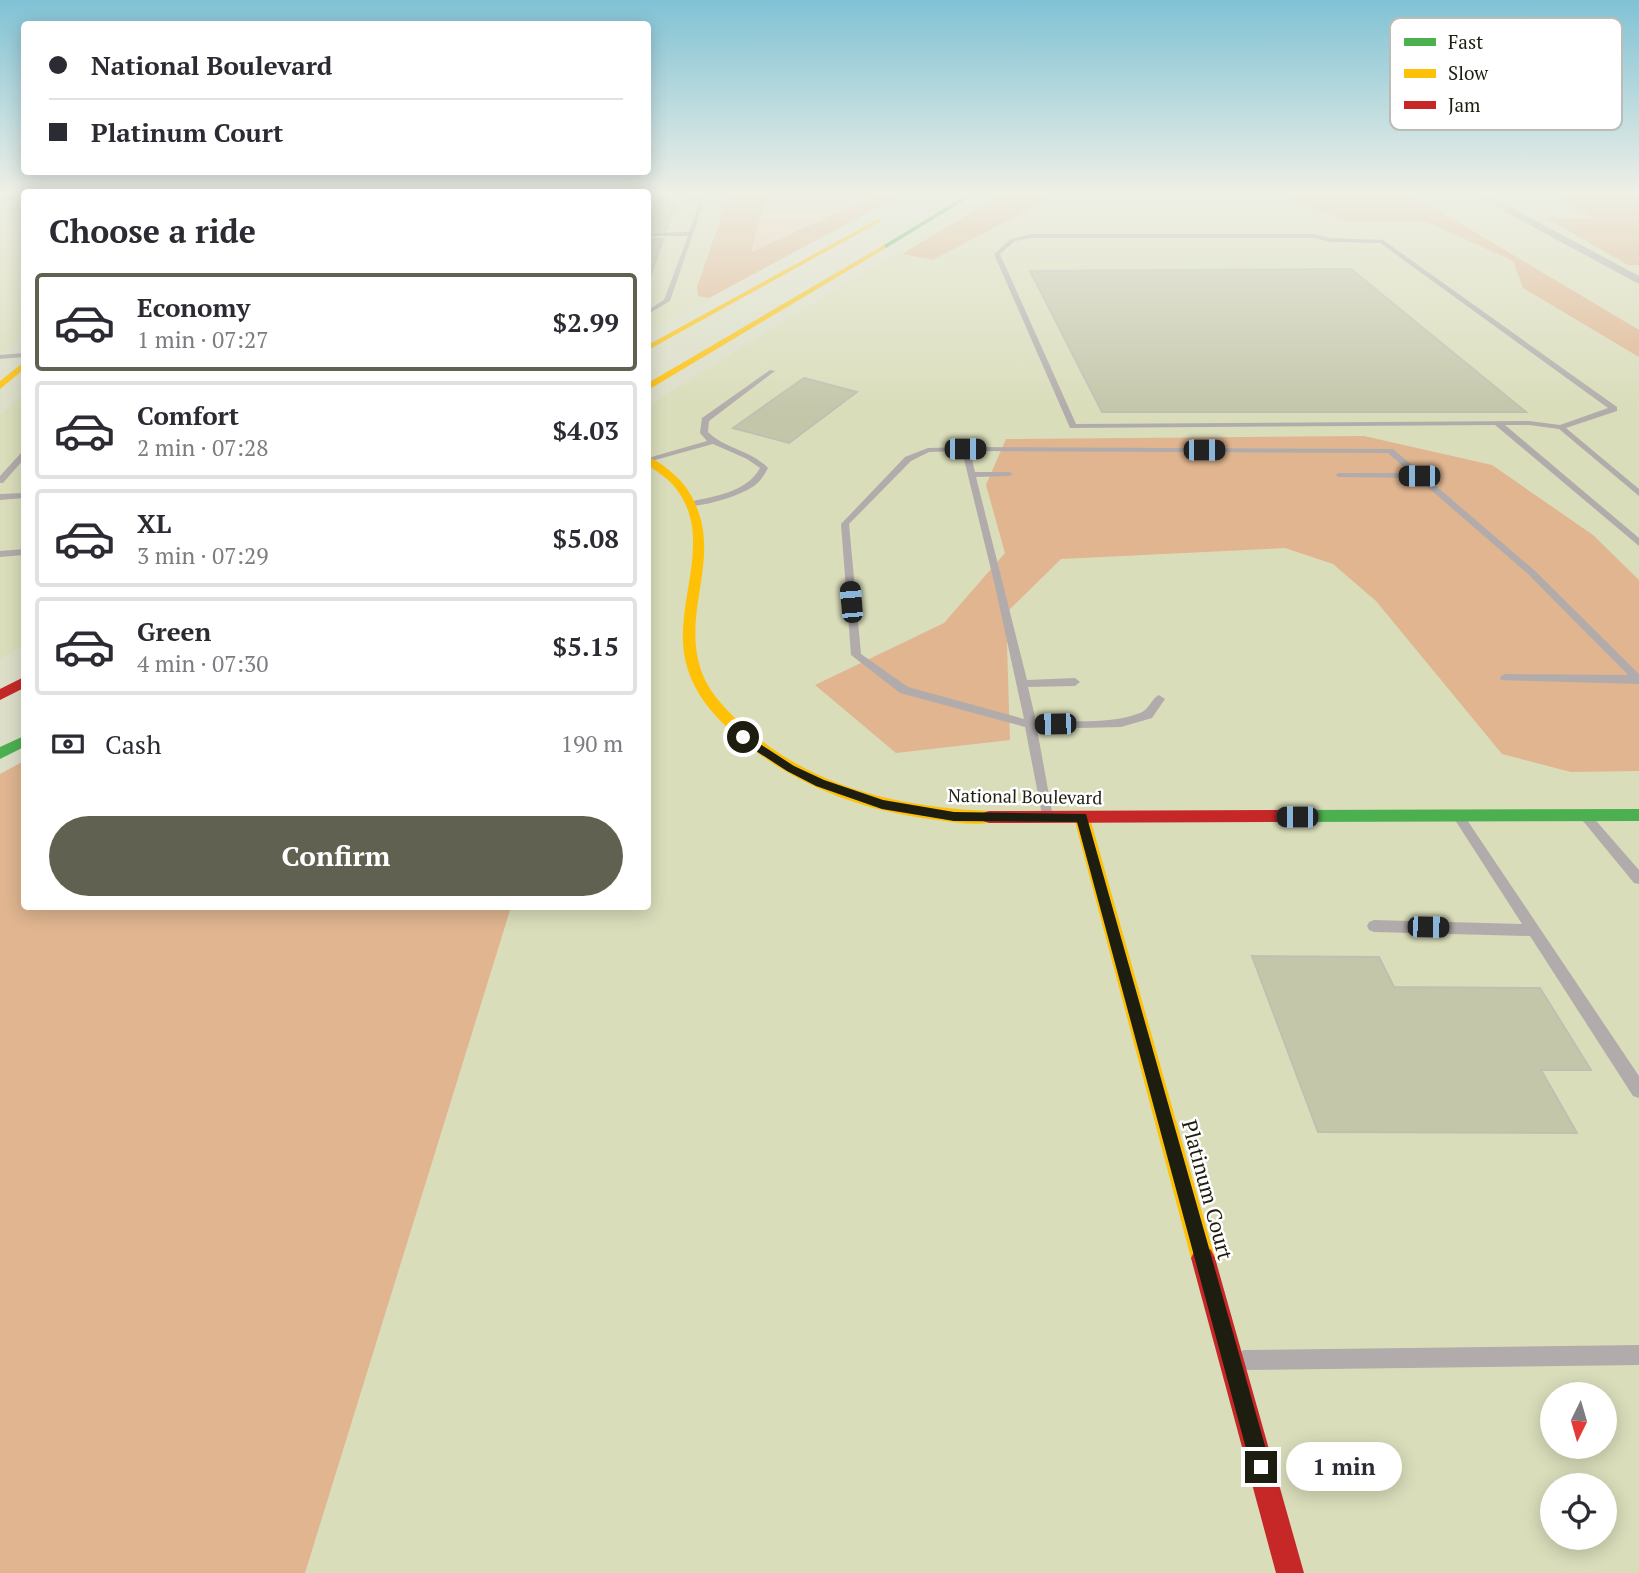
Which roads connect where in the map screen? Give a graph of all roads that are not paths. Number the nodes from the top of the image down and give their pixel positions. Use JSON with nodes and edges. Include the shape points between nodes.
{"nodes":[{"id":1,"x":680,"y":265,"type":"edge"},
{"id":2,"x":797,"y":265,"type":"edge"},
{"id":3,"x":852,"y":265,"type":"edge"},
{"id":4,"x":1002,"y":265,"type":"edge"},
{"id":5,"x":1415,"y":265,"type":"edge"},
{"id":6,"x":1610,"y":265,"type":"edge"},
{"id":7,"x":1639,"y":281,"type":"edge"},
{"id":8,"x":651,"y":310,"type":"edge"},
{"id":9,"x":651,"y":346,"type":"edge"},
{"id":10,"x":21,"y":355,"type":"edge"},
{"id":11,"x":0,"y":357,"type":"edge"},
{"id":12,"x":21,"y":368,"type":"edge"},
{"id":13,"x":772,"y":371,"type":"dead end"},
{"id":14,"x":651,"y":385,"type":"edge"},
{"id":15,"x":0,"y":386,"type":"edge"},
{"id":16,"x":1497,"y":423,"type":"junction"},
{"id":17,"x":1561,"y":427,"type":"junction"},
{"id":18,"x":711,"y":442,"type":"junction"},
{"id":19,"x":965,"y":449,"type":"junction"},
{"id":20,"x":21,"y":458,"type":"edge"},
{"id":21,"x":651,"y":459,"type":"edge"},
{"id":22,"x":651,"y":462,"type":"edge"},
{"id":23,"x":1009,"y":474,"type":"dead end"},
{"id":24,"x":972,"y":475,"type":"junction"},
{"id":25,"x":1339,"y":475,"type":"dead end"},
{"id":26,"x":1419,"y":476,"type":"junction"},
{"id":27,"x":0,"y":481,"type":"edge"},
{"id":28,"x":1639,"y":493,"type":"edge"},
{"id":29,"x":21,"y":496,"type":"edge"},
{"id":30,"x":0,"y":498,"type":"edge"},
{"id":31,"x":692,"y":504,"type":"junction"},
{"id":32,"x":1639,"y":543,"type":"edge"},
{"id":33,"x":21,"y":552,"type":"edge"},
{"id":34,"x":0,"y":554,"type":"edge"},
{"id":35,"x":1504,"y":678,"type":"dead end"},
{"id":36,"x":1639,"y":679,"type":"edge"},
{"id":37,"x":1075,"y":682,"type":"dead end"},
{"id":38,"x":21,"y":684,"type":"edge"},
{"id":39,"x":1024,"y":684,"type":"junction"},
{"id":40,"x":0,"y":695,"type":"edge"},
{"id":41,"x":1159,"y":699,"type":"dead end"},
{"id":42,"x":1033,"y":725,"type":"junction"},
{"id":43,"x":21,"y":743,"type":"edge"},
{"id":44,"x":0,"y":754,"type":"edge"},
{"id":45,"x":1585,"y":815,"type":"junction"},
{"id":46,"x":1639,"y":815,"type":"edge"},
{"id":47,"x":1459,"y":816,"type":"junction"},
{"id":48,"x":1047,"y":818,"type":"junction"},
{"id":49,"x":1082,"y":818,"type":"junction"},
{"id":50,"x":1639,"y":879,"type":"edge"},
{"id":51,"x":1374,"y":926,"type":"dead end"},
{"id":52,"x":1535,"y":930,"type":"junction"},
{"id":53,"x":1639,"y":1090,"type":"edge"},
{"id":54,"x":1639,"y":1355,"type":"edge"},
{"id":55,"x":1232,"y":1360,"type":"junction"},
{"id":56,"x":1290,"y":1573,"type":"edge"}],
"edges":[{"from":1,"to":8,"type":"lane","via":[[667,301]]},
{"from":2,"to":9,"type":"main road"},
{"from":3,"to":14,"type":"main road"},
{"from":4,"to":16,"type":"lane","via":[[1073,426]]},
{"from":5,"to":17,"type":"lane","via":[[1614,409]]},
{"from":6,"to":7,"type":"street"},
{"from":10,"to":11,"type":"lane"},
{"from":12,"to":15,"type":"main road"},
{"from":13,"to":18,"type":"lane","via":[[705,420],[704,433]]},
{"from":16,"to":17,"type":"lane"},
{"from":16,"to":32,"type":"lane"},
{"from":17,"to":28,"type":"lane"},
{"from":18,"to":21,"type":"lane"},
{"from":18,"to":31,"type":"lane","via":[[757,459],[764,468],[760,478],[744,489]]},
{"from":19,"to":24,"type":"lane"},
{"from":19,"to":26,"type":"lane","via":[[1390,451]]},
{"from":19,"to":42,"type":"lane","via":[[928,450],[908,459],[845,524],[856,655],[904,690]]},
{"from":20,"to":27,"type":"lane"},
{"from":22,"to":31,"type":"main road","name":"National Boulevard"},
{"from":23,"to":24,"type":"lane"},
{"from":24,"to":39,"type":"lane"},
{"from":25,"to":26,"type":"lane"},
{"from":26,"to":36,"type":"lane","via":[[1531,572]]},
{"from":29,"to":30,"type":"lane"},
{"from":31,"to":48,"type":"main road","name":"National Boulevard","via":[[701,546],[691,630],[692,664],[710,700],[743,737],[800,774],[882,805],[954,817]]},
{"from":33,"to":34,"type":"lane"},
{"from":35,"to":36,"type":"lane"},
{"from":37,"to":39,"type":"lane"},
{"from":38,"to":40,"type":"main road"},
{"from":39,"to":42,"type":"lane"},
{"from":41,"to":42,"type":"lane","via":[[1148,715],[1121,723]]},
{"from":42,"to":48,"type":"lane"},
{"from":43,"to":44,"type":"main road"},
{"from":45,"to":46,"type":"main road","name":"National Boulevard"},
{"from":45,"to":47,"type":"main road","name":"National Boulevard"},
{"from":45,"to":50,"type":"lane"},
{"from":47,"to":49,"type":"main road","name":"National Boulevard"},
{"from":47,"to":52,"type":"lane"},
{"from":48,"to":49,"type":"main road","name":"National Boulevard"},
{"from":49,"to":55,"type":"main road","name":"Platinum Court"},
{"from":51,"to":52,"type":"lane"},
{"from":52,"to":53,"type":"lane"},
{"from":54,"to":55,"type":"lane"},
{"from":55,"to":56,"type":"main road","name":"Platinum Court"}]}
